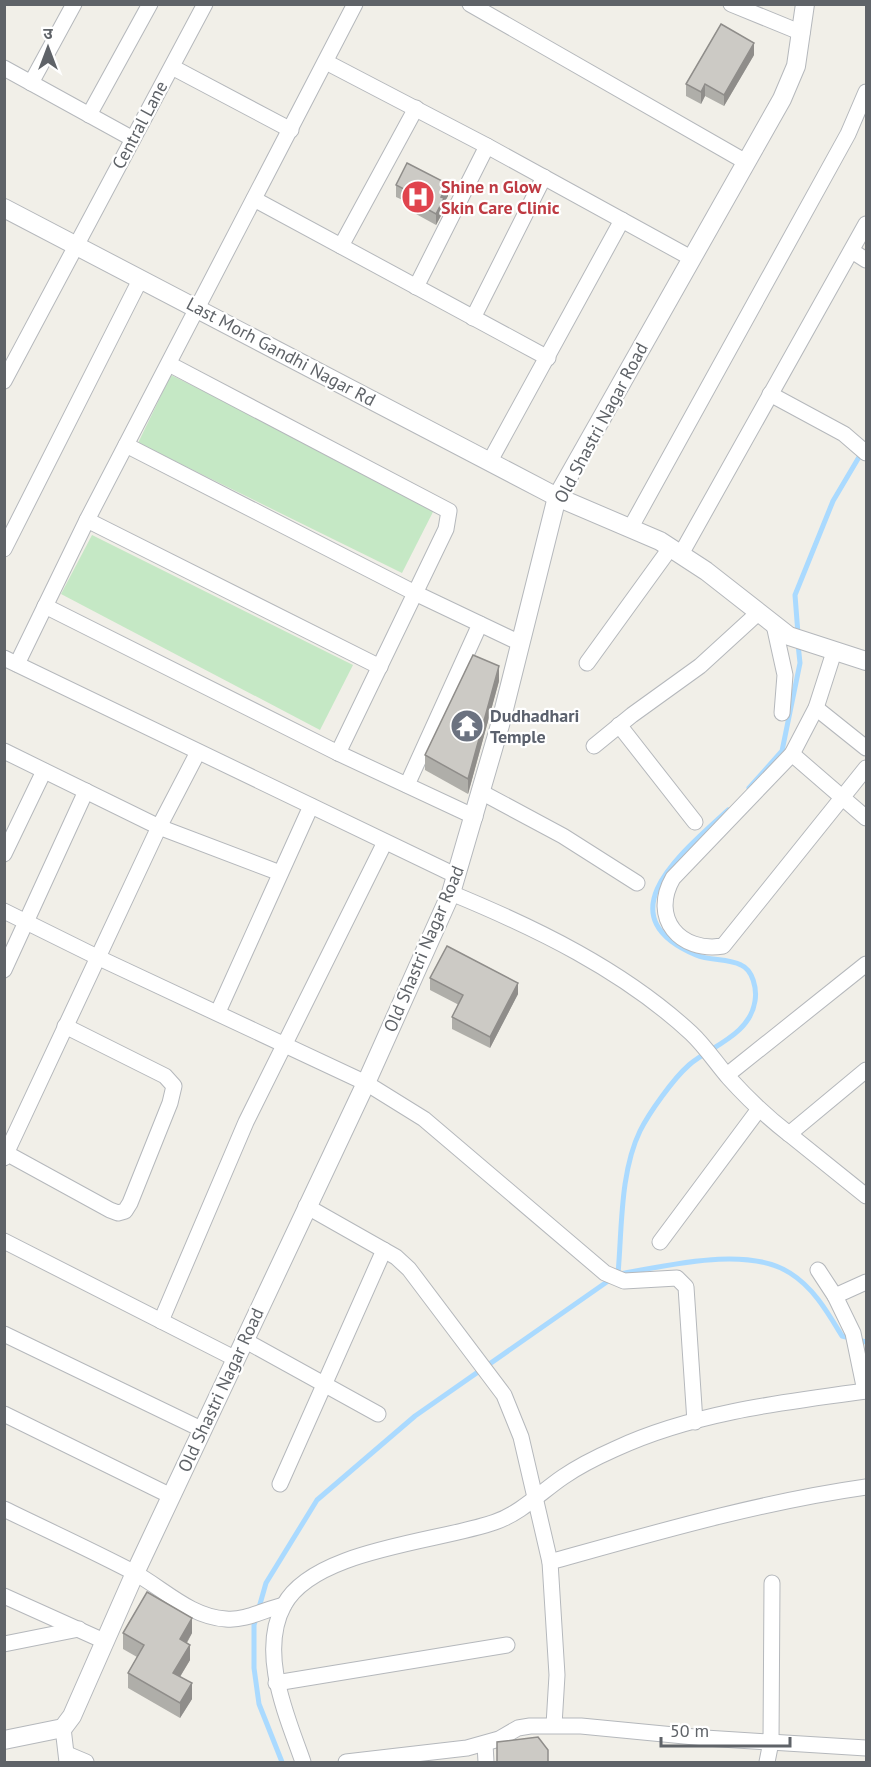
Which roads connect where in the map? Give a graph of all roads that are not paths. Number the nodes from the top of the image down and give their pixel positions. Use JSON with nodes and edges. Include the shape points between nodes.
{"nodes":[{"id":1,"x":74,"y":4,"type":"edge"},
{"id":2,"x":150,"y":4,"type":"edge"},
{"id":3,"x":205,"y":4,"type":"edge"},
{"id":4,"x":355,"y":4,"type":"edge"},
{"id":5,"x":470,"y":4,"type":"edge"},
{"id":6,"x":731,"y":4,"type":"edge"},
{"id":7,"x":805,"y":4,"type":"edge"},
{"id":8,"x":802,"y":33,"type":"junction"},
{"id":9,"x":326,"y":62,"type":"junction"},
{"id":10,"x":172,"y":67,"type":"junction"},
{"id":11,"x":4,"y":68,"type":"edge"},
{"id":12,"x":31,"y":83,"type":"junction"},
{"id":13,"x":867,"y":92,"type":"edge"},
{"id":14,"x":416,"y":108,"type":"junction"},
{"id":15,"x":89,"y":115,"type":"junction"},
{"id":16,"x":291,"y":130,"type":"junction"},
{"id":17,"x":133,"y":139,"type":"junction"},
{"id":18,"x":487,"y":146,"type":"junction"},
{"id":19,"x":746,"y":162,"type":"junction"},
{"id":20,"x":544,"y":177,"type":"junction"},
{"id":21,"x":254,"y":199,"type":"junction"},
{"id":22,"x":4,"y":208,"type":"edge"},
{"id":23,"x":622,"y":220,"type":"junction"},
{"id":24,"x":867,"y":224,"type":"edge"},
{"id":25,"x":75,"y":245,"type":"junction"},
{"id":26,"x":341,"y":246,"type":"junction"},
{"id":27,"x":852,"y":251,"type":"junction"},
{"id":28,"x":691,"y":258,"type":"junction"},
{"id":29,"x":867,"y":260,"type":"edge"},
{"id":30,"x":140,"y":280,"type":"junction"},
{"id":31,"x":416,"y":287,"type":"junction"},
{"id":32,"x":196,"y":308,"type":"junction"},
{"id":33,"x":473,"y":318,"type":"junction"},
{"id":34,"x":10,"y":357,"type":"edge"},
{"id":35,"x":548,"y":358,"type":"junction"},
{"id":36,"x":169,"y":364,"type":"junction"},
{"id":37,"x":4,"y":381,"type":"edge"},
{"id":38,"x":770,"y":394,"type":"junction"},
{"id":39,"x":126,"y":445,"type":"junction"},
{"id":40,"x":862,"y":449,"type":"edge"},
{"id":41,"x":490,"y":461,"type":"junction"},
{"id":42,"x":557,"y":496,"type":"junction"},
{"id":43,"x":87,"y":520,"type":"junction"},
{"id":44,"x":631,"y":527,"type":"junction"},
{"id":45,"x":4,"y":549,"type":"edge"},
{"id":46,"x":676,"y":550,"type":"junction"},
{"id":47,"x":415,"y":593,"type":"junction"},
{"id":48,"x":45,"y":606,"type":"junction"},
{"id":49,"x":758,"y":613,"type":"junction"},
{"id":50,"x":480,"y":624,"type":"junction"},
{"id":51,"x":782,"y":631,"type":"junction"},
{"id":52,"x":520,"y":644,"type":"junction"},
{"id":53,"x":828,"y":650,"type":"junction"},
{"id":54,"x":11,"y":661,"type":"edge"},
{"id":55,"x":867,"y":662,"type":"edge"},
{"id":56,"x":587,"y":663,"type":"dead end"},
{"id":57,"x":380,"y":667,"type":"junction"},
{"id":58,"x":816,"y":708,"type":"junction"},
{"id":59,"x":782,"y":713,"type":"dead end"},
{"id":60,"x":619,"y":725,"type":"junction"},
{"id":61,"x":594,"y":746,"type":"dead end"},
{"id":62,"x":867,"y":748,"type":"edge"},
{"id":63,"x":4,"y":751,"type":"edge"},
{"id":64,"x":198,"y":752,"type":"junction"},
{"id":65,"x":338,"y":753,"type":"junction"},
{"id":66,"x":792,"y":754,"type":"junction"},
{"id":67,"x":867,"y":768,"type":"edge"},
{"id":68,"x":44,"y":771,"type":"junction"},
{"id":69,"x":407,"y":785,"type":"junction"},
{"id":70,"x":86,"y":791,"type":"junction"},
{"id":71,"x":481,"y":792,"type":"junction"},
{"id":72,"x":843,"y":797,"type":"junction"},
{"id":73,"x":311,"y":806,"type":"junction"},
{"id":74,"x":475,"y":817,"type":"junction"},
{"id":75,"x":867,"y":818,"type":"edge"},
{"id":76,"x":695,"y":822,"type":"dead end"},
{"id":77,"x":159,"y":827,"type":"junction"},
{"id":78,"x":385,"y":842,"type":"junction"},
{"id":79,"x":4,"y":854,"type":"edge"},
{"id":80,"x":280,"y":873,"type":"junction"},
{"id":81,"x":637,"y":884,"type":"dead end"},
{"id":82,"x":454,"y":885,"type":"junction"},
{"id":83,"x":4,"y":911,"type":"edge"},
{"id":84,"x":27,"y":921,"type":"junction"},
{"id":85,"x":97,"y":957,"type":"junction"},
{"id":86,"x":867,"y":964,"type":"edge"},
{"id":87,"x":4,"y":970,"type":"edge"},
{"id":88,"x":218,"y":1012,"type":"junction"},
{"id":89,"x":65,"y":1026,"type":"junction"},
{"id":90,"x":283,"y":1045,"type":"junction"},
{"id":91,"x":867,"y":1070,"type":"edge"},
{"id":92,"x":724,"y":1072,"type":"junction"},
{"id":93,"x":366,"y":1083,"type":"junction"},
{"id":94,"x":759,"y":1109,"type":"junction"},
{"id":95,"x":789,"y":1134,"type":"junction"},
{"id":96,"x":5,"y":1156,"type":"edge"},
{"id":97,"x":867,"y":1196,"type":"edge"},
{"id":98,"x":306,"y":1206,"type":"junction"},
{"id":99,"x":4,"y":1241,"type":"edge"},
{"id":100,"x":660,"y":1242,"type":"dead end"},
{"id":101,"x":384,"y":1250,"type":"junction"},
{"id":102,"x":818,"y":1270,"type":"dead end"},
{"id":103,"x":867,"y":1282,"type":"edge"},
{"id":104,"x":835,"y":1296,"type":"junction"},
{"id":105,"x":161,"y":1321,"type":"junction"},
{"id":106,"x":4,"y":1334,"type":"edge"},
{"id":107,"x":244,"y":1340,"type":"junction"},
{"id":108,"x":236,"y":1359,"type":"junction"},
{"id":109,"x":324,"y":1384,"type":"junction"},
{"id":110,"x":866,"y":1391,"type":"edge"},
{"id":111,"x":4,"y":1414,"type":"edge"},
{"id":112,"x":378,"y":1414,"type":"dead end"},
{"id":113,"x":695,"y":1422,"type":"junction"},
{"id":114,"x":203,"y":1430,"type":"junction"},
{"id":115,"x":280,"y":1484,"type":"dead end"},
{"id":116,"x":867,"y":1487,"type":"edge"},
{"id":117,"x":171,"y":1496,"type":"junction"},
{"id":118,"x":536,"y":1497,"type":"junction"},
{"id":119,"x":4,"y":1509,"type":"edge"},
{"id":120,"x":550,"y":1562,"type":"junction"},
{"id":121,"x":135,"y":1573,"type":"junction"},
{"id":122,"x":772,"y":1583,"type":"dead end"},
{"id":123,"x":4,"y":1596,"type":"edge"},
{"id":124,"x":278,"y":1606,"type":"junction"},
{"id":125,"x":79,"y":1629,"type":"junction"},
{"id":126,"x":104,"y":1641,"type":"junction"},
{"id":127,"x":4,"y":1644,"type":"edge"},
{"id":128,"x":507,"y":1645,"type":"dead end"},
{"id":129,"x":276,"y":1683,"type":"junction"},
{"id":130,"x":554,"y":1725,"type":"junction"},
{"id":131,"x":63,"y":1728,"type":"junction"},
{"id":132,"x":4,"y":1740,"type":"edge"},
{"id":133,"x":771,"y":1742,"type":"junction"},
{"id":134,"x":485,"y":1744,"type":"junction"},
{"id":135,"x":867,"y":1748,"type":"edge"},
{"id":136,"x":67,"y":1758,"type":"edge"},
{"id":137,"x":402,"y":1759,"type":"edge"},
{"id":138,"x":86,"y":1762,"type":"edge"},
{"id":139,"x":303,"y":1762,"type":"edge"},
{"id":140,"x":346,"y":1762,"type":"edge"},
{"id":141,"x":486,"y":1762,"type":"edge"},
{"id":142,"x":768,"y":1762,"type":"edge"}],
"edges":[{"from":1,"to":12,"type":"street"},
{"from":2,"to":15,"type":"street"},
{"from":3,"to":10,"type":"street","name":"Central Lane"},
{"from":4,"to":9,"type":"street"},
{"from":5,"to":19,"type":"street"},
{"from":6,"to":8,"type":"street"},
{"from":7,"to":8,"type":"street","name":"Old Shastri Nagar Road"},
{"from":8,"to":19,"type":"street","name":"Old Shastri Nagar Road","via":[[792,79]]},
{"from":9,"to":14,"type":"street"},
{"from":9,"to":16,"type":"street"},
{"from":10,"to":16,"type":"street"},
{"from":10,"to":17,"type":"street","name":"Central Lane"},
{"from":11,"to":12,"type":"street"},
{"from":12,"to":15,"type":"street"},
{"from":13,"to":44,"type":"street","via":[[837,154]]},
{"from":14,"to":18,"type":"street"},
{"from":14,"to":26,"type":"street"},
{"from":15,"to":17,"type":"street"},
{"from":16,"to":21,"type":"street"},
{"from":17,"to":25,"type":"street","name":"Central Lane"},
{"from":18,"to":20,"type":"street"},
{"from":18,"to":31,"type":"street"},
{"from":19,"to":28,"type":"street","name":"Old Shastri Nagar Road"},
{"from":20,"to":23,"type":"street"},
{"from":20,"to":33,"type":"street"},
{"from":21,"to":26,"type":"street"},
{"from":21,"to":32,"type":"street"},
{"from":22,"to":25,"type":"street","name":"Last Morh Gandhi Nagar Rd"},
{"from":23,"to":28,"type":"street"},
{"from":23,"to":35,"type":"street"},
{"from":24,"to":27,"type":"street"},
{"from":25,"to":30,"type":"street","name":"Last Morh Gandhi Nagar Rd"},
{"from":25,"to":34,"type":"street","name":"Central Lane"},
{"from":26,"to":31,"type":"street"},
{"from":27,"to":29,"type":"street"},
{"from":27,"to":38,"type":"street"},
{"from":28,"to":42,"type":"street","name":"Old Shastri Nagar Road"},
{"from":30,"to":32,"type":"street","name":"Last Morh Gandhi Nagar Rd"},
{"from":30,"to":45,"type":"street"},
{"from":31,"to":33,"type":"street"},
{"from":32,"to":36,"type":"street"},
{"from":32,"to":41,"type":"street","name":"Last Morh Gandhi Nagar Rd"},
{"from":33,"to":35,"type":"street"},
{"from":34,"to":37,"type":"street","name":"Central Lane"},
{"from":35,"to":41,"type":"street"},
{"from":36,"to":39,"type":"street"},
{"from":36,"to":47,"type":"street","via":[[450,511],[446,529]]},
{"from":38,"to":40,"type":"street","via":[[826,423]]},
{"from":38,"to":46,"type":"street"},
{"from":39,"to":43,"type":"street"},
{"from":39,"to":47,"type":"street"},
{"from":41,"to":42,"type":"street","name":"Last Morh Gandhi Nagar Rd"},
{"from":42,"to":44,"type":"street","name":"Last Morh Gandhi Nagar Rd"},
{"from":42,"to":52,"type":"street","name":"Old Shastri Nagar Road"},
{"from":43,"to":48,"type":"street"},
{"from":43,"to":57,"type":"street"},
{"from":44,"to":46,"type":"street","name":"Last Morh Gandhi Nagar Rd"},
{"from":46,"to":49,"type":"street","name":"Last Morh Gandhi Nagar Rd"},
{"from":46,"to":56,"type":"street"},
{"from":47,"to":50,"type":"street"},
{"from":47,"to":57,"type":"street"},
{"from":48,"to":54,"type":"street"},
{"from":48,"to":65,"type":"street"},
{"from":49,"to":51,"type":"street","name":"Last Morh Gandhi Nagar Rd"},
{"from":49,"to":60,"type":"street","via":[[700,666]]},
{"from":50,"to":52,"type":"street"},
{"from":50,"to":69,"type":"street"},
{"from":51,"to":53,"type":"street","name":"Last Morh Gandhi Nagar Rd"},
{"from":51,"to":59,"type":"street"},
{"from":52,"to":71,"type":"street","name":"Old Shastri Nagar Road"},
{"from":53,"to":55,"type":"street","name":"Last Morh Gandhi Nagar Rd"},
{"from":53,"to":58,"type":"street"},
{"from":54,"to":64,"type":"street"},
{"from":57,"to":65,"type":"street"},
{"from":58,"to":62,"type":"street"},
{"from":58,"to":66,"type":"street"},
{"from":60,"to":61,"type":"street"},
{"from":60,"to":76,"type":"street"},
{"from":63,"to":68,"type":"street"},
{"from":64,"to":73,"type":"street"},
{"from":64,"to":77,"type":"street"},
{"from":65,"to":69,"type":"street"},
{"from":66,"to":72,"type":"street"},
{"from":66,"to":72,"type":"street","via":[[673,878],[666,890],[663,911],[673,931],[700,945],[723,946]]},
{"from":67,"to":72,"type":"street"},
{"from":68,"to":70,"type":"street"},
{"from":68,"to":79,"type":"street"},
{"from":69,"to":74,"type":"street"},
{"from":70,"to":77,"type":"street"},
{"from":70,"to":84,"type":"street"},
{"from":71,"to":74,"type":"street","name":"Old Shastri Nagar Road"},
{"from":71,"to":81,"type":"street","via":[[563,836]]},
{"from":72,"to":75,"type":"street"},
{"from":73,"to":78,"type":"street"},
{"from":73,"to":80,"type":"street"},
{"from":74,"to":82,"type":"street","name":"Old Shastri Nagar Road"},
{"from":77,"to":80,"type":"street"},
{"from":77,"to":85,"type":"street"},
{"from":78,"to":82,"type":"street"},
{"from":78,"to":90,"type":"street"},
{"from":80,"to":88,"type":"street"},
{"from":82,"to":92,"type":"street","via":[[567,945],[645,998],[703,1044]]},
{"from":82,"to":93,"type":"street","name":"Old Shastri Nagar Road"},
{"from":83,"to":84,"type":"street"},
{"from":84,"to":85,"type":"street"},
{"from":84,"to":87,"type":"street"},
{"from":85,"to":88,"type":"street"},
{"from":85,"to":89,"type":"street"},
{"from":86,"to":92,"type":"street"},
{"from":88,"to":90,"type":"street"},
{"from":89,"to":96,"type":"street"},
{"from":89,"to":96,"type":"street","via":[[165,1076],[174,1086],[130,1203],[125,1211],[110,1210]]},
{"from":90,"to":93,"type":"street"},
{"from":90,"to":105,"type":"street"},
{"from":91,"to":95,"type":"street"},
{"from":92,"to":94,"type":"street"},
{"from":93,"to":98,"type":"street","name":"Old Shastri Nagar Road"},
{"from":93,"to":113,"type":"street","via":[[424,1119],[610,1276],[682,1281],[686,1287]]},
{"from":94,"to":95,"type":"street"},
{"from":94,"to":100,"type":"street"},
{"from":95,"to":97,"type":"street"},
{"from":98,"to":101,"type":"street"},
{"from":98,"to":107,"type":"street","name":"Old Shastri Nagar Road"},
{"from":99,"to":105,"type":"street"},
{"from":101,"to":109,"type":"street"},
{"from":101,"to":118,"type":"street","via":[[410,1269],[514,1414]]},
{"from":102,"to":104,"type":"street"},
{"from":103,"to":104,"type":"street"},
{"from":104,"to":110,"type":"street","via":[[854,1340]]},
{"from":105,"to":108,"type":"street"},
{"from":106,"to":114,"type":"street"},
{"from":107,"to":108,"type":"street","name":"Old Shastri Nagar Road"},
{"from":107,"to":109,"type":"street"},
{"from":108,"to":114,"type":"street","name":"Old Shastri Nagar Road"},
{"from":109,"to":112,"type":"street"},
{"from":109,"to":115,"type":"street"},
{"from":110,"to":113,"type":"street"},
{"from":111,"to":117,"type":"street"},
{"from":113,"to":118,"type":"street","via":[[615,1449],[564,1476]]},
{"from":114,"to":117,"type":"street","name":"Old Shastri Nagar Road"},
{"from":116,"to":120,"type":"street","via":[[655,1533]]},
{"from":117,"to":121,"type":"street","name":"Old Shastri Nagar Road"},
{"from":118,"to":120,"type":"street"},
{"from":118,"to":124,"type":"street","via":[[499,1521],[337,1563]]},
{"from":119,"to":121,"type":"street"},
{"from":120,"to":130,"type":"street","via":[[557,1675]]},
{"from":121,"to":124,"type":"street","via":[[200,1613],[229,1620]]},
{"from":121,"to":126,"type":"street","name":"Old Shastri Nagar Road"},
{"from":122,"to":133,"type":"street"},
{"from":123,"to":125,"type":"street"},
{"from":124,"to":129,"type":"street"},
{"from":125,"to":126,"type":"street"},
{"from":125,"to":127,"type":"street"},
{"from":126,"to":131,"type":"street","name":"Old Shastri Nagar Road","via":[[78,1704]]},
{"from":128,"to":129,"type":"street"},
{"from":129,"to":139,"type":"street"},
{"from":130,"to":133,"type":"street"},
{"from":130,"to":134,"type":"street","via":[[519,1728]]},
{"from":131,"to":132,"type":"street"},
{"from":131,"to":136,"type":"street"},
{"from":133,"to":135,"type":"street"},
{"from":133,"to":142,"type":"street"},
{"from":134,"to":137,"type":"street"},
{"from":134,"to":141,"type":"street"},
{"from":136,"to":138,"type":"street"},
{"from":137,"to":140,"type":"street"}]}
